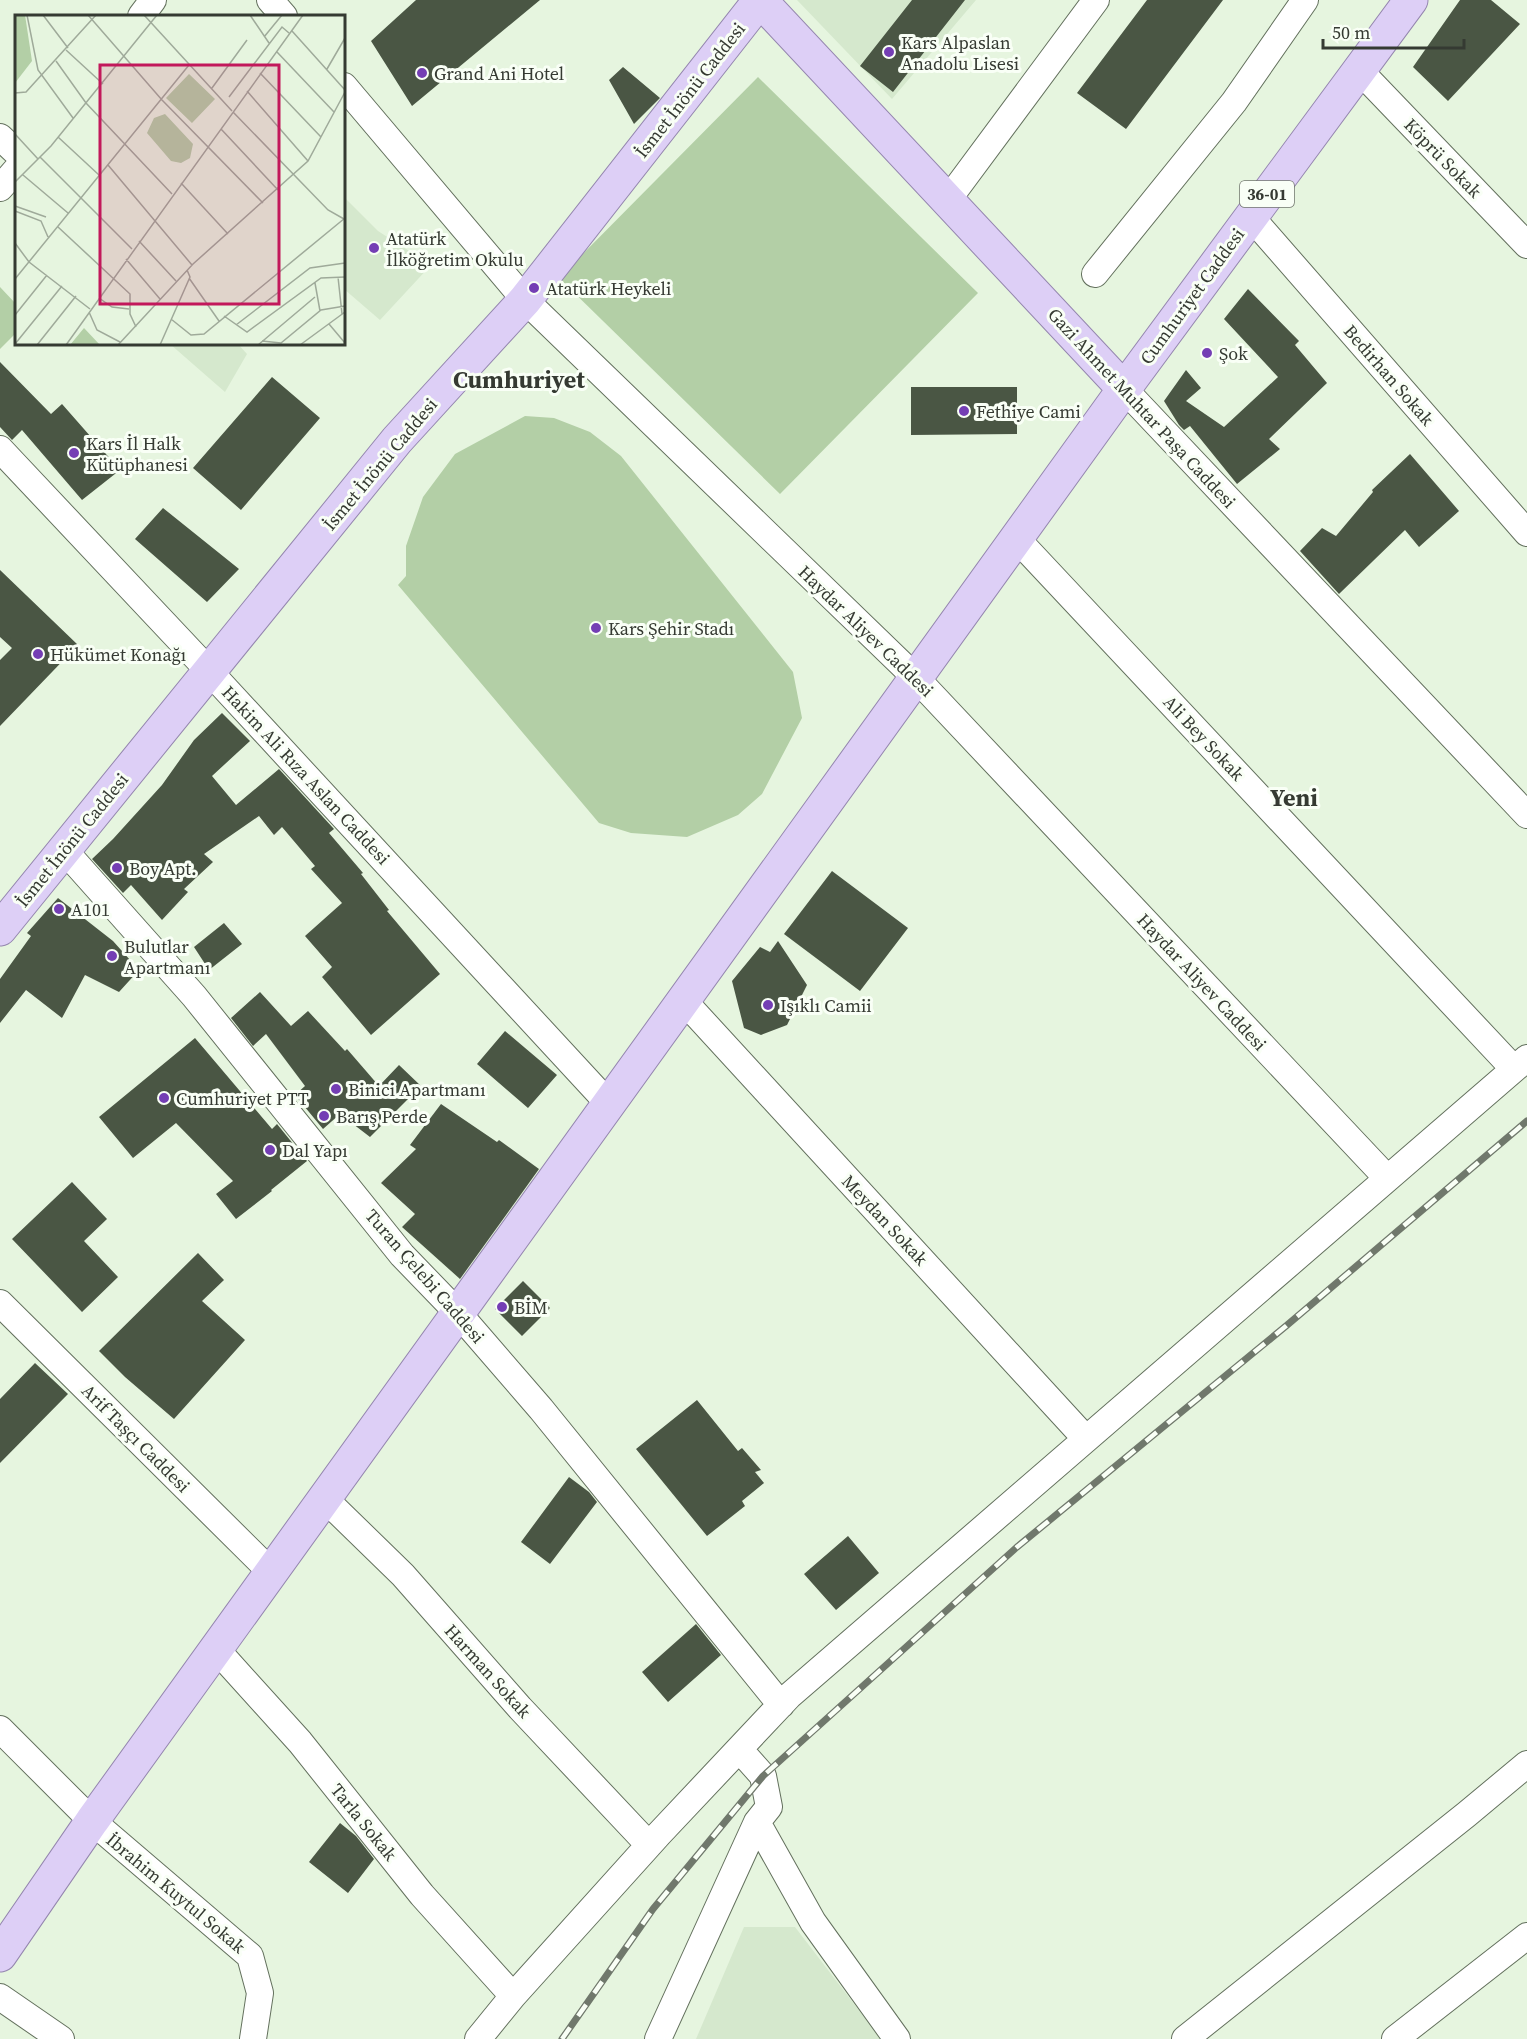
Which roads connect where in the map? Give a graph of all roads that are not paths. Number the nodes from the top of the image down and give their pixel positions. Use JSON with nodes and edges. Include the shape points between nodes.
{"nodes":[{"id":1,"x":153,"y":0,"type":"edge"},
{"id":2,"x":270,"y":0,"type":"edge"},
{"id":3,"x":760,"y":0,"type":"edge"},
{"id":4,"x":1096,"y":0,"type":"edge"},
{"id":5,"x":1305,"y":0,"type":"edge"},
{"id":6,"x":1411,"y":0,"type":"edge"},
{"id":7,"x":142,"y":15,"type":"edge"},
{"id":8,"x":283,"y":15,"type":"edge"},
{"id":9,"x":1359,"y":70,"type":"junction"},
{"id":10,"x":345,"y":87,"type":"edge"},
{"id":11,"x":0,"y":137,"type":"edge"},
{"id":12,"x":15,"y":151,"type":"edge"},
{"id":13,"x":15,"y":171,"type":"edge"},
{"id":14,"x":0,"y":189,"type":"edge"},
{"id":15,"x":947,"y":201,"type":"junction"},
{"id":16,"x":1251,"y":217,"type":"junction"},
{"id":17,"x":1527,"y":245,"type":"edge"},
{"id":18,"x":1095,"y":274,"type":"dead end"},
{"id":19,"x":525,"y":300,"type":"junction"},
{"id":20,"x":1124,"y":389,"type":"junction"},
{"id":21,"x":0,"y":449,"type":"edge"},
{"id":22,"x":1527,"y":533,"type":"edge"},
{"id":23,"x":1016,"y":538,"type":"junction"},
{"id":24,"x":209,"y":671,"type":"junction"},
{"id":25,"x":916,"y":678,"type":"junction"},
{"id":26,"x":1527,"y":814,"type":"edge"},
{"id":27,"x":64,"y":850,"type":"junction"},
{"id":28,"x":0,"y":929,"type":"edge"},
{"id":29,"x":683,"y":1000,"type":"junction"},
{"id":30,"x":1521,"y":1063,"type":"edge"},
{"id":31,"x":609,"y":1104,"type":"junction"},
{"id":32,"x":1388,"y":1178,"type":"junction"},
{"id":33,"x":0,"y":1303,"type":"edge"},
{"id":34,"x":458,"y":1313,"type":"junction"},
{"id":35,"x":1086,"y":1439,"type":"junction"},
{"id":36,"x":325,"y":1499,"type":"junction"},
{"id":37,"x":272,"y":1572,"type":"junction"},
{"id":38,"x":216,"y":1649,"type":"junction"},
{"id":39,"x":781,"y":1705,"type":"junction"},
{"id":40,"x":0,"y":1729,"type":"edge"},
{"id":41,"x":739,"y":1749,"type":"junction"},
{"id":42,"x":1527,"y":1764,"type":"edge"},
{"id":43,"x":92,"y":1821,"type":"junction"},
{"id":44,"x":757,"y":1822,"type":"junction"},
{"id":45,"x":649,"y":1845,"type":"junction"},
{"id":46,"x":1527,"y":1936,"type":"edge"},
{"id":47,"x":0,"y":1955,"type":"edge"},
{"id":48,"x":513,"y":1996,"type":"junction"},
{"id":49,"x":0,"y":1997,"type":"edge"},
{"id":50,"x":61,"y":2039,"type":"edge"},
{"id":51,"x":253,"y":2039,"type":"edge"},
{"id":52,"x":478,"y":2039,"type":"edge"},
{"id":53,"x":658,"y":2039,"type":"edge"},
{"id":54,"x":897,"y":2039,"type":"edge"},
{"id":55,"x":1185,"y":2039,"type":"edge"},
{"id":56,"x":1395,"y":2039,"type":"edge"}],
"edges":[{"from":1,"to":7,"type":"street"},
{"from":2,"to":8,"type":"street"},
{"from":3,"to":15,"type":"main road","name":"Gazi Ahmet Muhtar Paşa Caddesi"},
{"from":3,"to":19,"type":"main road","name":"İsmet İnönü Caddesi"},
{"from":4,"to":15,"type":"street"},
{"from":5,"to":18,"type":"street","via":[[1234,102]]},
{"from":6,"to":9,"type":"main road","name":"Cumhuriyet Caddesi","number":"36-01"},
{"from":9,"to":16,"type":"main road","name":"Cumhuriyet Caddesi","number":"36-01"},
{"from":9,"to":17,"type":"street","name":"Köprü Sokak"},
{"from":10,"to":19,"type":"street","name":"Haydar Aliyev Caddesi"},
{"from":11,"to":12,"type":"street"},
{"from":13,"to":14,"type":"street"},
{"from":15,"to":20,"type":"main road","name":"Gazi Ahmet Muhtar Paşa Caddesi"},
{"from":16,"to":20,"type":"main road","name":"Cumhuriyet Caddesi","number":"36-01"},
{"from":16,"to":22,"type":"street","name":"Bedirhan Sokak"},
{"from":19,"to":24,"type":"main road","name":"İsmet İnönü Caddesi","via":[[397,440]]},
{"from":19,"to":25,"type":"street","name":"Haydar Aliyev Caddesi"},
{"from":20,"to":23,"type":"main road","name":"Cumhuriyet Caddesi"},
{"from":20,"to":26,"type":"street","name":"Gazi Ahmet Muhtar Paşa Caddesi"},
{"from":21,"to":24,"type":"street","name":"Hakim Ali Rıza Aslan Caddesi"},
{"from":23,"to":25,"type":"main road","name":"Cumhuriyet Caddesi"},
{"from":23,"to":30,"type":"street","name":"Ali Bey Sokak"},
{"from":24,"to":27,"type":"main road","name":"İsmet İnönü Caddesi"},
{"from":24,"to":31,"type":"street","name":"Hakim Ali Rıza Aslan Caddesi"},
{"from":25,"to":29,"type":"main road","name":"Cumhuriyet Caddesi"},
{"from":25,"to":32,"type":"street","name":"Haydar Aliyev Caddesi"},
{"from":27,"to":28,"type":"main road","name":"İsmet İnönü Caddesi"},
{"from":27,"to":34,"type":"street","name":"Turan Çelebi Caddesi","via":[[194,996],[402,1255]]},
{"from":29,"to":31,"type":"main road","name":"Cumhuriyet Caddesi"},
{"from":29,"to":35,"type":"street","name":"Meydan Sokak"},
{"from":30,"to":32,"type":"street"},
{"from":31,"to":34,"type":"main road","name":"Cumhuriyet Caddesi"},
{"from":32,"to":35,"type":"street"},
{"from":33,"to":37,"type":"street","name":"Arif Taşçı Caddesi"},
{"from":34,"to":36,"type":"main road","name":"Cumhuriyet Caddesi"},
{"from":34,"to":39,"type":"street","name":"Turan Çelebi Caddesi","via":[[541,1408]]},
{"from":35,"to":39,"type":"street"},
{"from":36,"to":37,"type":"main road","name":"Cumhuriyet Caddesi"},
{"from":36,"to":45,"type":"street","name":"Harman Sokak","via":[[403,1575],[520,1708]]},
{"from":37,"to":38,"type":"main road","name":"Cumhuriyet Caddesi"},
{"from":38,"to":43,"type":"main road","name":"Cumhuriyet Caddesi"},
{"from":38,"to":48,"type":"street","name":"Tarla Sokak","via":[[300,1742],[422,1894]]},
{"from":39,"to":41,"type":"street"},
{"from":40,"to":43,"type":"street","name":"İbrahim Kuytul Sokak"},
{"from":41,"to":44,"type":"street","via":[[763,1776],[769,1807]]},
{"from":41,"to":45,"type":"street"},
{"from":42,"to":55,"type":"street"},
{"from":43,"to":47,"type":"main road","name":"Cumhuriyet Caddesi"},
{"from":43,"to":51,"type":"street","name":"İbrahim Kuytul Sokak","via":[[250,1956],[260,1993]]},
{"from":44,"to":53,"type":"street"},
{"from":44,"to":54,"type":"street","via":[[813,1922]]},
{"from":45,"to":48,"type":"street"},
{"from":46,"to":56,"type":"street"},
{"from":48,"to":52,"type":"street"},
{"from":49,"to":50,"type":"street"}]}
